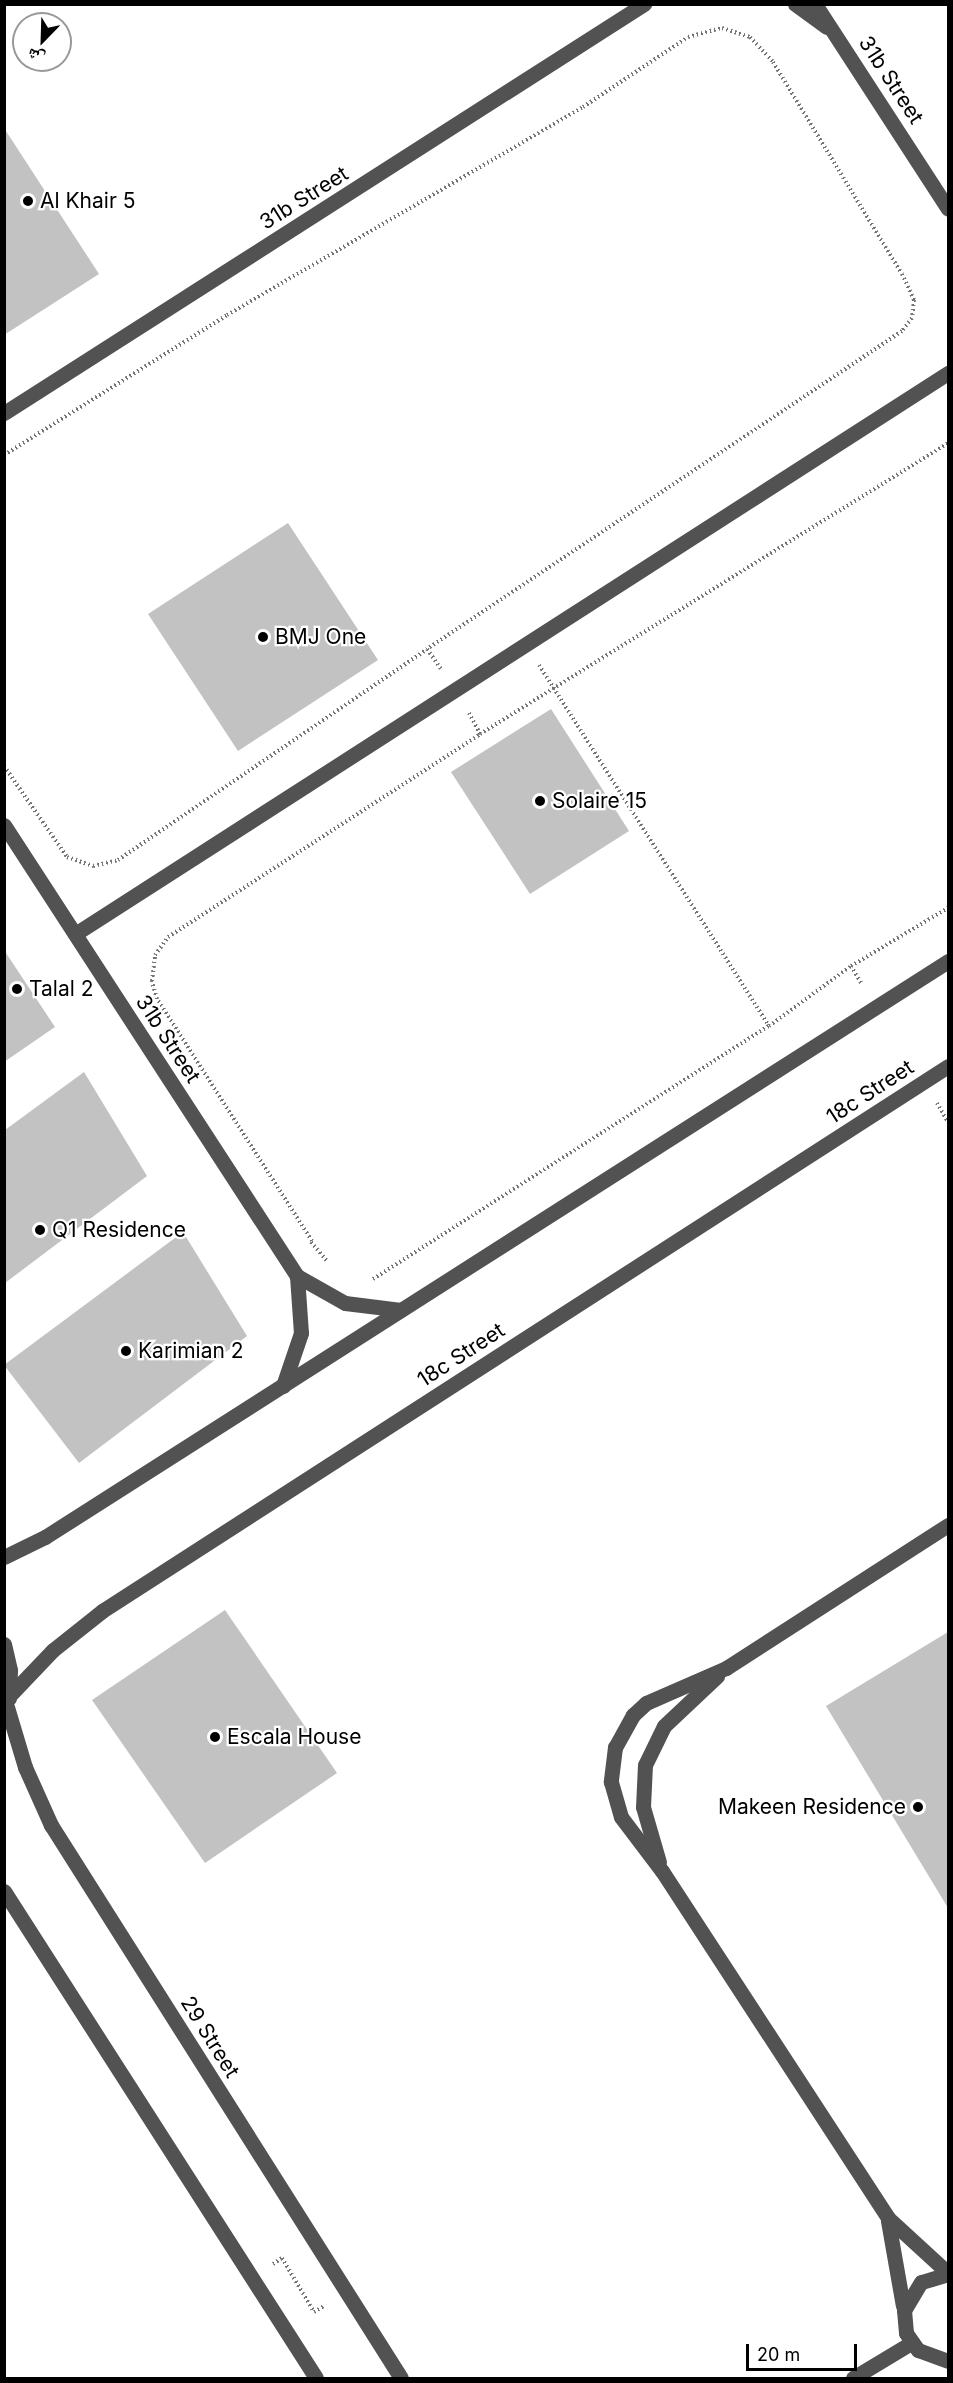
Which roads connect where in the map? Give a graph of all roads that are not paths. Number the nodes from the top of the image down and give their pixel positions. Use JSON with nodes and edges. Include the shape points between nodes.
{"nodes":[{"id":1,"x":644,"y":4,"type":"edge"},
{"id":2,"x":657,"y":4,"type":"edge"},
{"id":3,"x":795,"y":4,"type":"edge"},
{"id":4,"x":815,"y":4,"type":"edge"},
{"id":5,"x":626,"y":19,"type":"junction"},
{"id":6,"x":837,"y":35,"type":"junction"},
{"id":7,"x":948,"y":209,"type":"edge"},
{"id":8,"x":948,"y":372,"type":"edge"},
{"id":9,"x":4,"y":413,"type":"edge"},
{"id":10,"x":4,"y":825,"type":"edge"},
{"id":11,"x":75,"y":934,"type":"junction"},
{"id":12,"x":948,"y":961,"type":"edge"},
{"id":13,"x":948,"y":1066,"type":"edge"},
{"id":14,"x":297,"y":1276,"type":"junction"},
{"id":15,"x":401,"y":1310,"type":"junction"},
{"id":16,"x":283,"y":1386,"type":"junction"},
{"id":17,"x":948,"y":1525,"type":"edge"},
{"id":18,"x":4,"y":1557,"type":"edge"},
{"id":19,"x":4,"y":1644,"type":"edge"},
{"id":20,"x":726,"y":1668,"type":"junction"},
{"id":21,"x":7,"y":1705,"type":"edge"},
{"id":22,"x":662,"y":1871,"type":"junction"},
{"id":23,"x":4,"y":1891,"type":"edge"},
{"id":24,"x":888,"y":2218,"type":"junction"},
{"id":25,"x":948,"y":2274,"type":"edge"},
{"id":26,"x":904,"y":2310,"type":"junction"},
{"id":27,"x":911,"y":2343,"type":"junction"},
{"id":28,"x":945,"y":2362,"type":"edge"},
{"id":29,"x":316,"y":2379,"type":"edge"},
{"id":30,"x":401,"y":2379,"type":"edge"},
{"id":31,"x":853,"y":2379,"type":"edge"}],
"edges":[{"from":1,"to":5,"type":"street","name":"31b Street"},
{"from":2,"to":5,"type":"street","name":"31b Street"},
{"from":3,"to":6,"type":"street","name":"31b Street"},
{"from":4,"to":6,"type":"street","name":"31b Street"},
{"from":5,"to":9,"type":"street","name":"31b Street"},
{"from":6,"to":7,"type":"street","name":"31b Street"},
{"from":8,"to":11,"type":"street"},
{"from":10,"to":11,"type":"street","name":"31b Street"},
{"from":11,"to":14,"type":"street","name":"31b Street"},
{"from":12,"to":15,"type":"street"},
{"from":13,"to":21,"type":"street","name":"18c Street","via":[[102,1611],[54,1650]]},
{"from":14,"to":15,"type":"street","name":"31b Street","via":[[345,1303]]},
{"from":14,"to":16,"type":"street","name":"31b Street","via":[[301,1333]]},
{"from":15,"to":16,"type":"street"},
{"from":16,"to":18,"type":"street","via":[[45,1537]]},
{"from":17,"to":20,"type":"street"},
{"from":19,"to":21,"type":"street","name":"29 Street"},
{"from":20,"to":22,"type":"street","via":[[664,1726],[645,1765],[643,1807]]},
{"from":20,"to":22,"type":"street","via":[[646,1703],[628,1723],[615,1747],[610,1782],[614,1800],[630,1830]]},
{"from":21,"to":30,"type":"street","name":"29 Street","via":[[25,1767],[51,1825]]},
{"from":22,"to":24,"type":"street"},
{"from":23,"to":29,"type":"street"},
{"from":24,"to":25,"type":"street"},
{"from":24,"to":26,"type":"street"},
{"from":25,"to":26,"type":"street","via":[[921,2282]]},
{"from":26,"to":27,"type":"street"},
{"from":27,"to":28,"type":"street"},
{"from":27,"to":31,"type":"street"}]}
